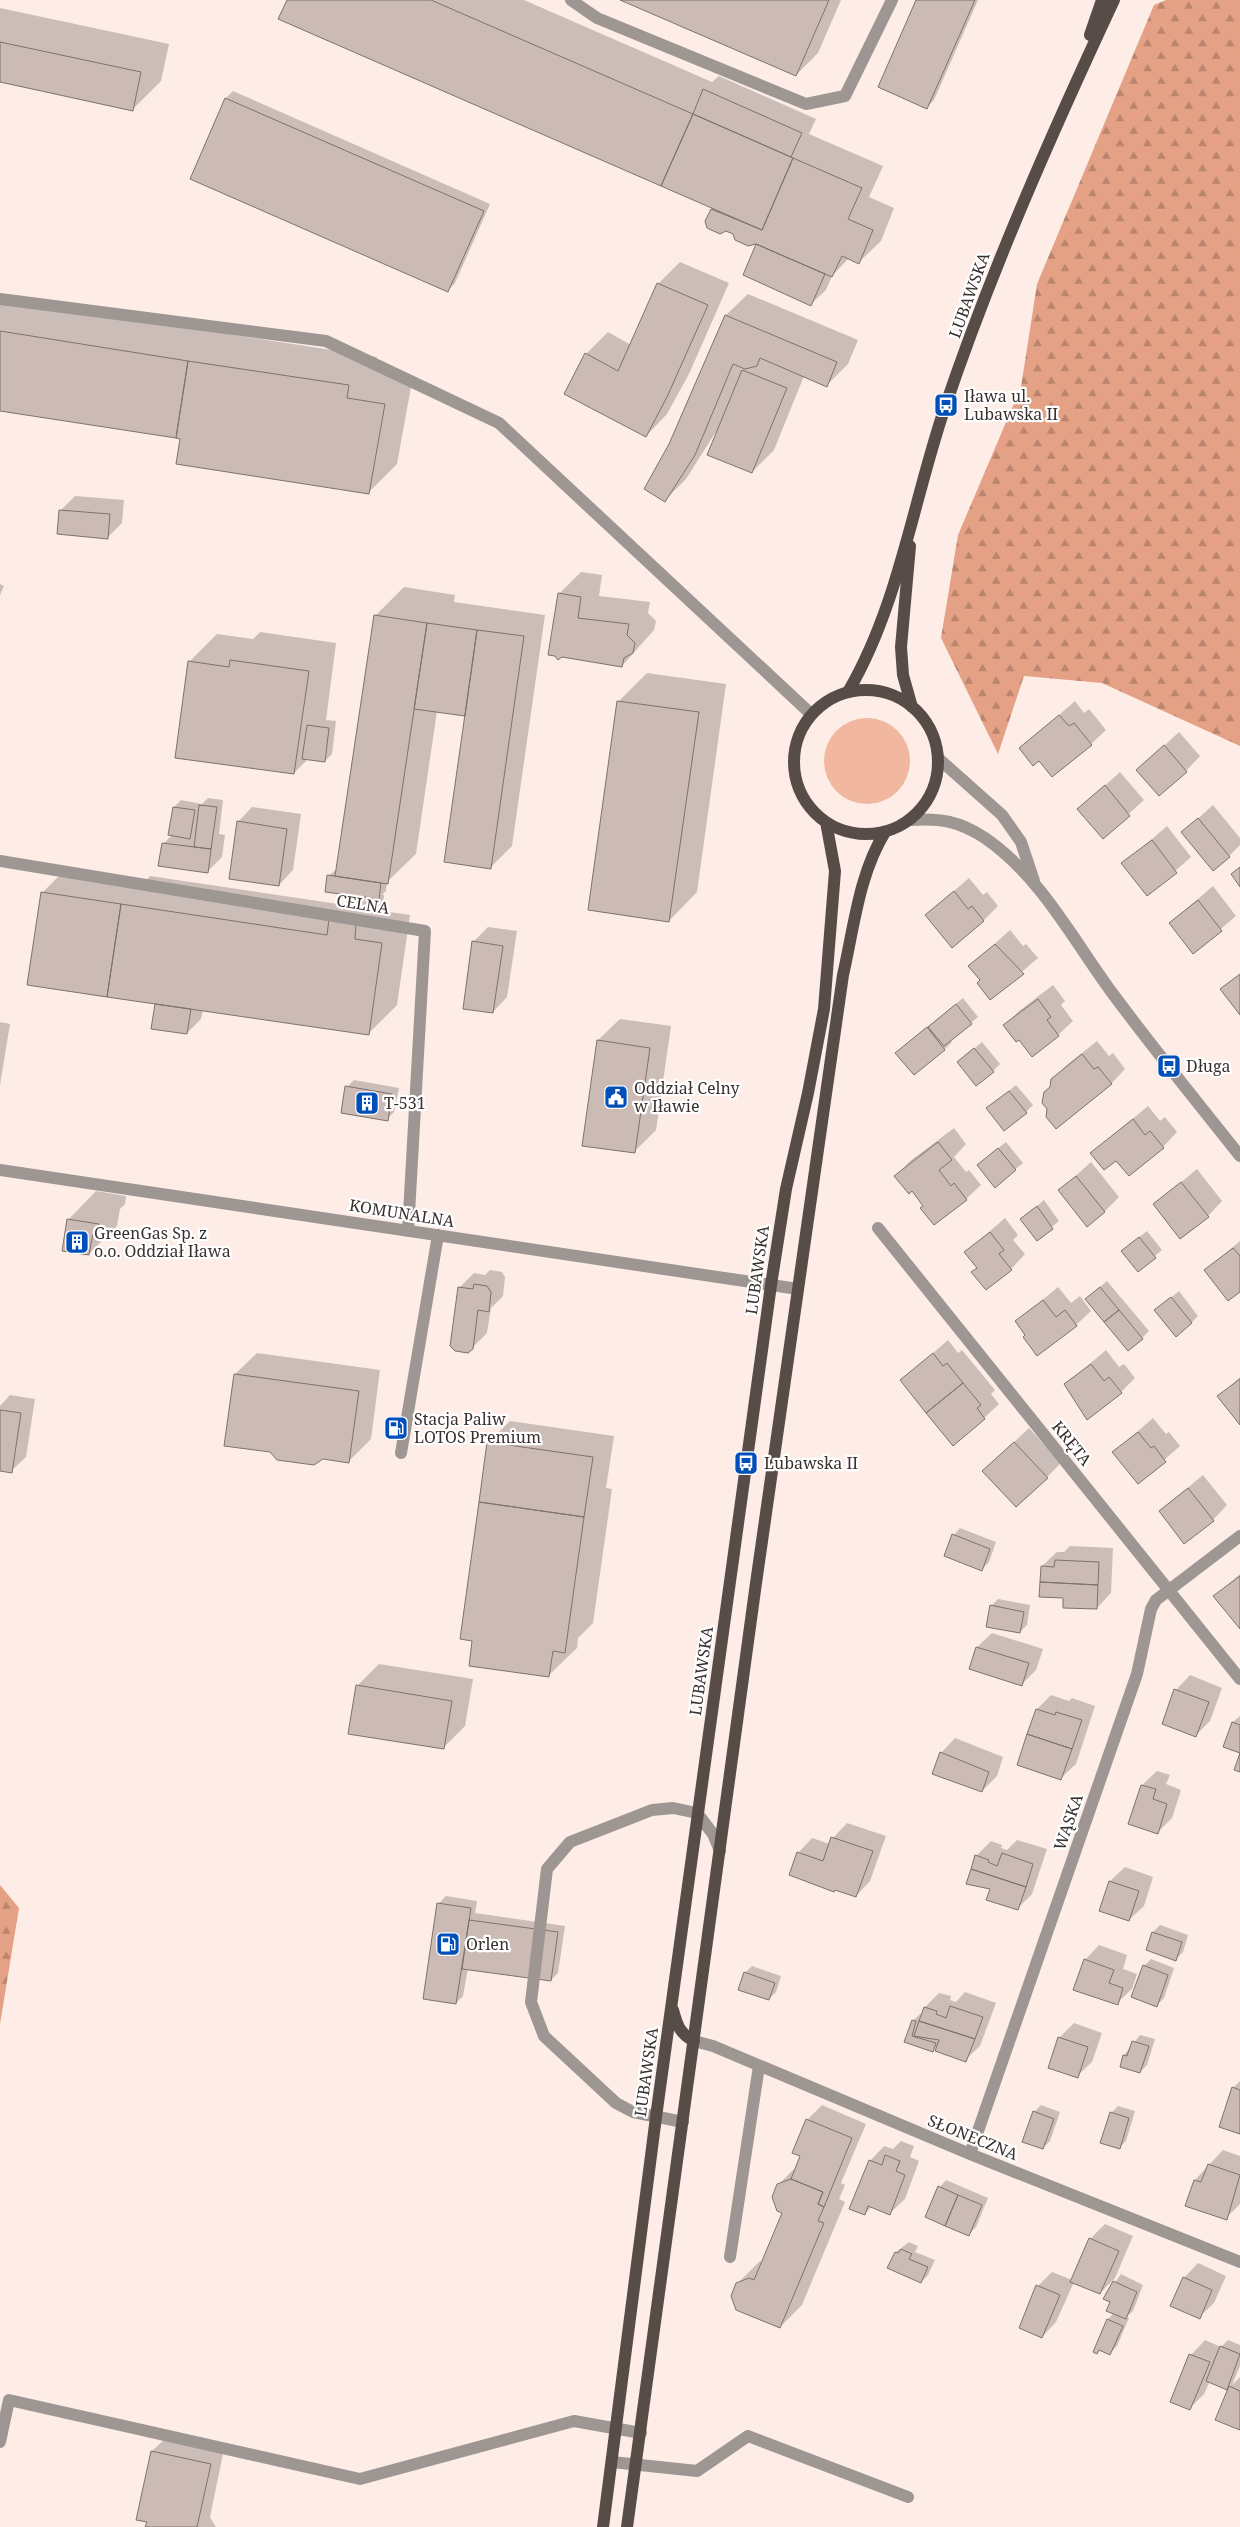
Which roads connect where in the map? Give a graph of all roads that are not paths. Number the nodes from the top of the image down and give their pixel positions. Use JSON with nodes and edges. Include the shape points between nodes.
{"nodes":[{"id":1,"x":571,"y":0,"type":"edge"},
{"id":2,"x":892,"y":0,"type":"edge"},
{"id":3,"x":1102,"y":0,"type":"edge"},
{"id":4,"x":1114,"y":0,"type":"edge"},
{"id":5,"x":1074,"y":86,"type":"junction"},
{"id":6,"x":0,"y":299,"type":"edge"},
{"id":7,"x":912,"y":523,"type":"junction"},
{"id":8,"x":848,"y":692,"type":"junction"},
{"id":9,"x":912,"y":706,"type":"junction"},
{"id":10,"x":811,"y":714,"type":"junction"},
{"id":11,"x":939,"y":759,"type":"junction"},
{"id":12,"x":910,"y":820,"type":"junction"},
{"id":13,"x":826,"y":822,"type":"junction"},
{"id":14,"x":885,"y":832,"type":"junction"},
{"id":15,"x":0,"y":861,"type":"edge"},
{"id":16,"x":1034,"y":881,"type":"junction"},
{"id":17,"x":1240,"y":1156,"type":"edge"},
{"id":18,"x":0,"y":1170,"type":"edge"},
{"id":19,"x":878,"y":1228,"type":"dead end"},
{"id":20,"x":408,"y":1231,"type":"junction"},
{"id":21,"x":438,"y":1235,"type":"junction"},
{"id":22,"x":771,"y":1285,"type":"junction"},
{"id":23,"x":798,"y":1289,"type":"junction"},
{"id":24,"x":402,"y":1454,"type":"dead end"},
{"id":25,"x":1240,"y":1536,"type":"edge"},
{"id":26,"x":1169,"y":1590,"type":"junction"},
{"id":27,"x":1240,"y":1679,"type":"edge"},
{"id":28,"x":697,"y":1813,"type":"junction"},
{"id":29,"x":720,"y":1850,"type":"junction"},
{"id":30,"x":672,"y":2002,"type":"junction"},
{"id":31,"x":694,"y":2041,"type":"junction"},
{"id":32,"x":759,"y":2066,"type":"junction"},
{"id":33,"x":656,"y":2117,"type":"junction"},
{"id":34,"x":683,"y":2122,"type":"junction"},
{"id":35,"x":970,"y":2154,"type":"junction"},
{"id":36,"x":730,"y":2257,"type":"dead end"},
{"id":37,"x":1240,"y":2262,"type":"edge"},
{"id":38,"x":617,"y":2429,"type":"junction"},
{"id":39,"x":641,"y":2433,"type":"junction"},
{"id":40,"x":0,"y":2442,"type":"edge"},
{"id":41,"x":612,"y":2462,"type":"junction"},
{"id":42,"x":637,"y":2465,"type":"junction"},
{"id":43,"x":908,"y":2497,"type":"dead end"},
{"id":44,"x":603,"y":2527,"type":"edge"},
{"id":45,"x":627,"y":2527,"type":"edge"}],
"edges":[{"from":1,"to":2,"type":"street","via":[[597,18],[806,104],[845,96]]},
{"from":3,"to":5,"type":"main road","name":"LUBAWSKA"},
{"from":4,"to":5,"type":"main road","name":"LUBAWSKA"},
{"from":5,"to":7,"type":"main road","name":"LUBAWSKA","via":[[998,260],[934,439]]},
{"from":6,"to":10,"type":"street","via":[[326,341],[499,423]]},
{"from":7,"to":8,"type":"main road","name":"LUBAWSKA","via":[[874,641]]},
{"from":7,"to":9,"type":"main road","name":"LUBAWSKA","via":[[901,647],[903,676]]},
{"from":8,"to":9,"type":"main road","via":[[882,691]]},
{"from":8,"to":10,"type":"main road","via":[[834,697]]},
{"from":9,"to":11,"type":"main road","via":[[926,721],[935,739]]},
{"from":10,"to":13,"type":"main road","via":[[800,732],[794,772],[810,808]]},
{"from":11,"to":12,"type":"main road","via":[[932,793]]},
{"from":11,"to":16,"type":"street","via":[[1002,815],[1021,842]]},
{"from":12,"to":14,"type":"main road"},
{"from":12,"to":16,"type":"street","via":[[936,818],[964,826],[986,839]]},
{"from":13,"to":14,"type":"main road","via":[[855,834]]},
{"from":13,"to":22,"type":"main road","name":"LUBAWSKA","via":[[835,871],[824,1010],[786,1189]]},
{"from":14,"to":23,"type":"main road","via":[[865,876],[843,974]]},
{"from":15,"to":20,"type":"street","name":"CELNA","via":[[425,930]]},
{"from":16,"to":17,"type":"street","via":[[1116,998]]},
{"from":18,"to":20,"type":"street","name":"KOMUNALNA"},
{"from":19,"to":26,"type":"street","name":"KRĘTA"},
{"from":20,"to":21,"type":"street","name":"KOMUNALNA"},
{"from":21,"to":22,"type":"street","name":"KOMUNALNA"},
{"from":21,"to":24,"type":"street"},
{"from":22,"to":23,"type":"street","name":"KOMUNALNA"},
{"from":22,"to":28,"type":"main road","name":"LUBAWSKA"},
{"from":23,"to":29,"type":"main road"},
{"from":25,"to":26,"type":"street","name":"WĄSKA"},
{"from":26,"to":27,"type":"street","name":"KRĘTA"},
{"from":26,"to":35,"type":"street","name":"WĄSKA","via":[[1156,1600],[1151,1609],[1137,1674]]},
{"from":28,"to":29,"type":"street","via":[[710,1828]]},
{"from":28,"to":30,"type":"main road","name":"LUBAWSKA"},
{"from":28,"to":33,"type":"street","via":[[673,1808],[652,1810],[570,1842],[547,1869],[531,2002],[544,2036],[616,2103],[633,2112]]},
{"from":29,"to":31,"type":"main road"},
{"from":30,"to":31,"type":"main road","via":[[677,2025],[684,2036]]},
{"from":30,"to":33,"type":"main road","name":"LUBAWSKA"},
{"from":31,"to":32,"type":"street","name":"SŁONECZNA"},
{"from":31,"to":34,"type":"main road"},
{"from":32,"to":35,"type":"street","name":"SŁONECZNA"},
{"from":32,"to":36,"type":"street"},
{"from":33,"to":34,"type":"street"},
{"from":33,"to":38,"type":"main road","name":"LUBAWSKA"},
{"from":34,"to":39,"type":"main road"},
{"from":35,"to":37,"type":"street","name":"SŁONECZNA"},
{"from":38,"to":39,"type":"street"},
{"from":38,"to":40,"type":"street","via":[[574,2421],[360,2479],[9,2400]]},
{"from":38,"to":41,"type":"main road","name":"LUBAWSKA"},
{"from":39,"to":42,"type":"main road"},
{"from":41,"to":42,"type":"street"},
{"from":41,"to":44,"type":"main road","name":"LUBAWSKA"},
{"from":42,"to":43,"type":"street","via":[[697,2471],[748,2436]]},
{"from":42,"to":45,"type":"main road"}]}
